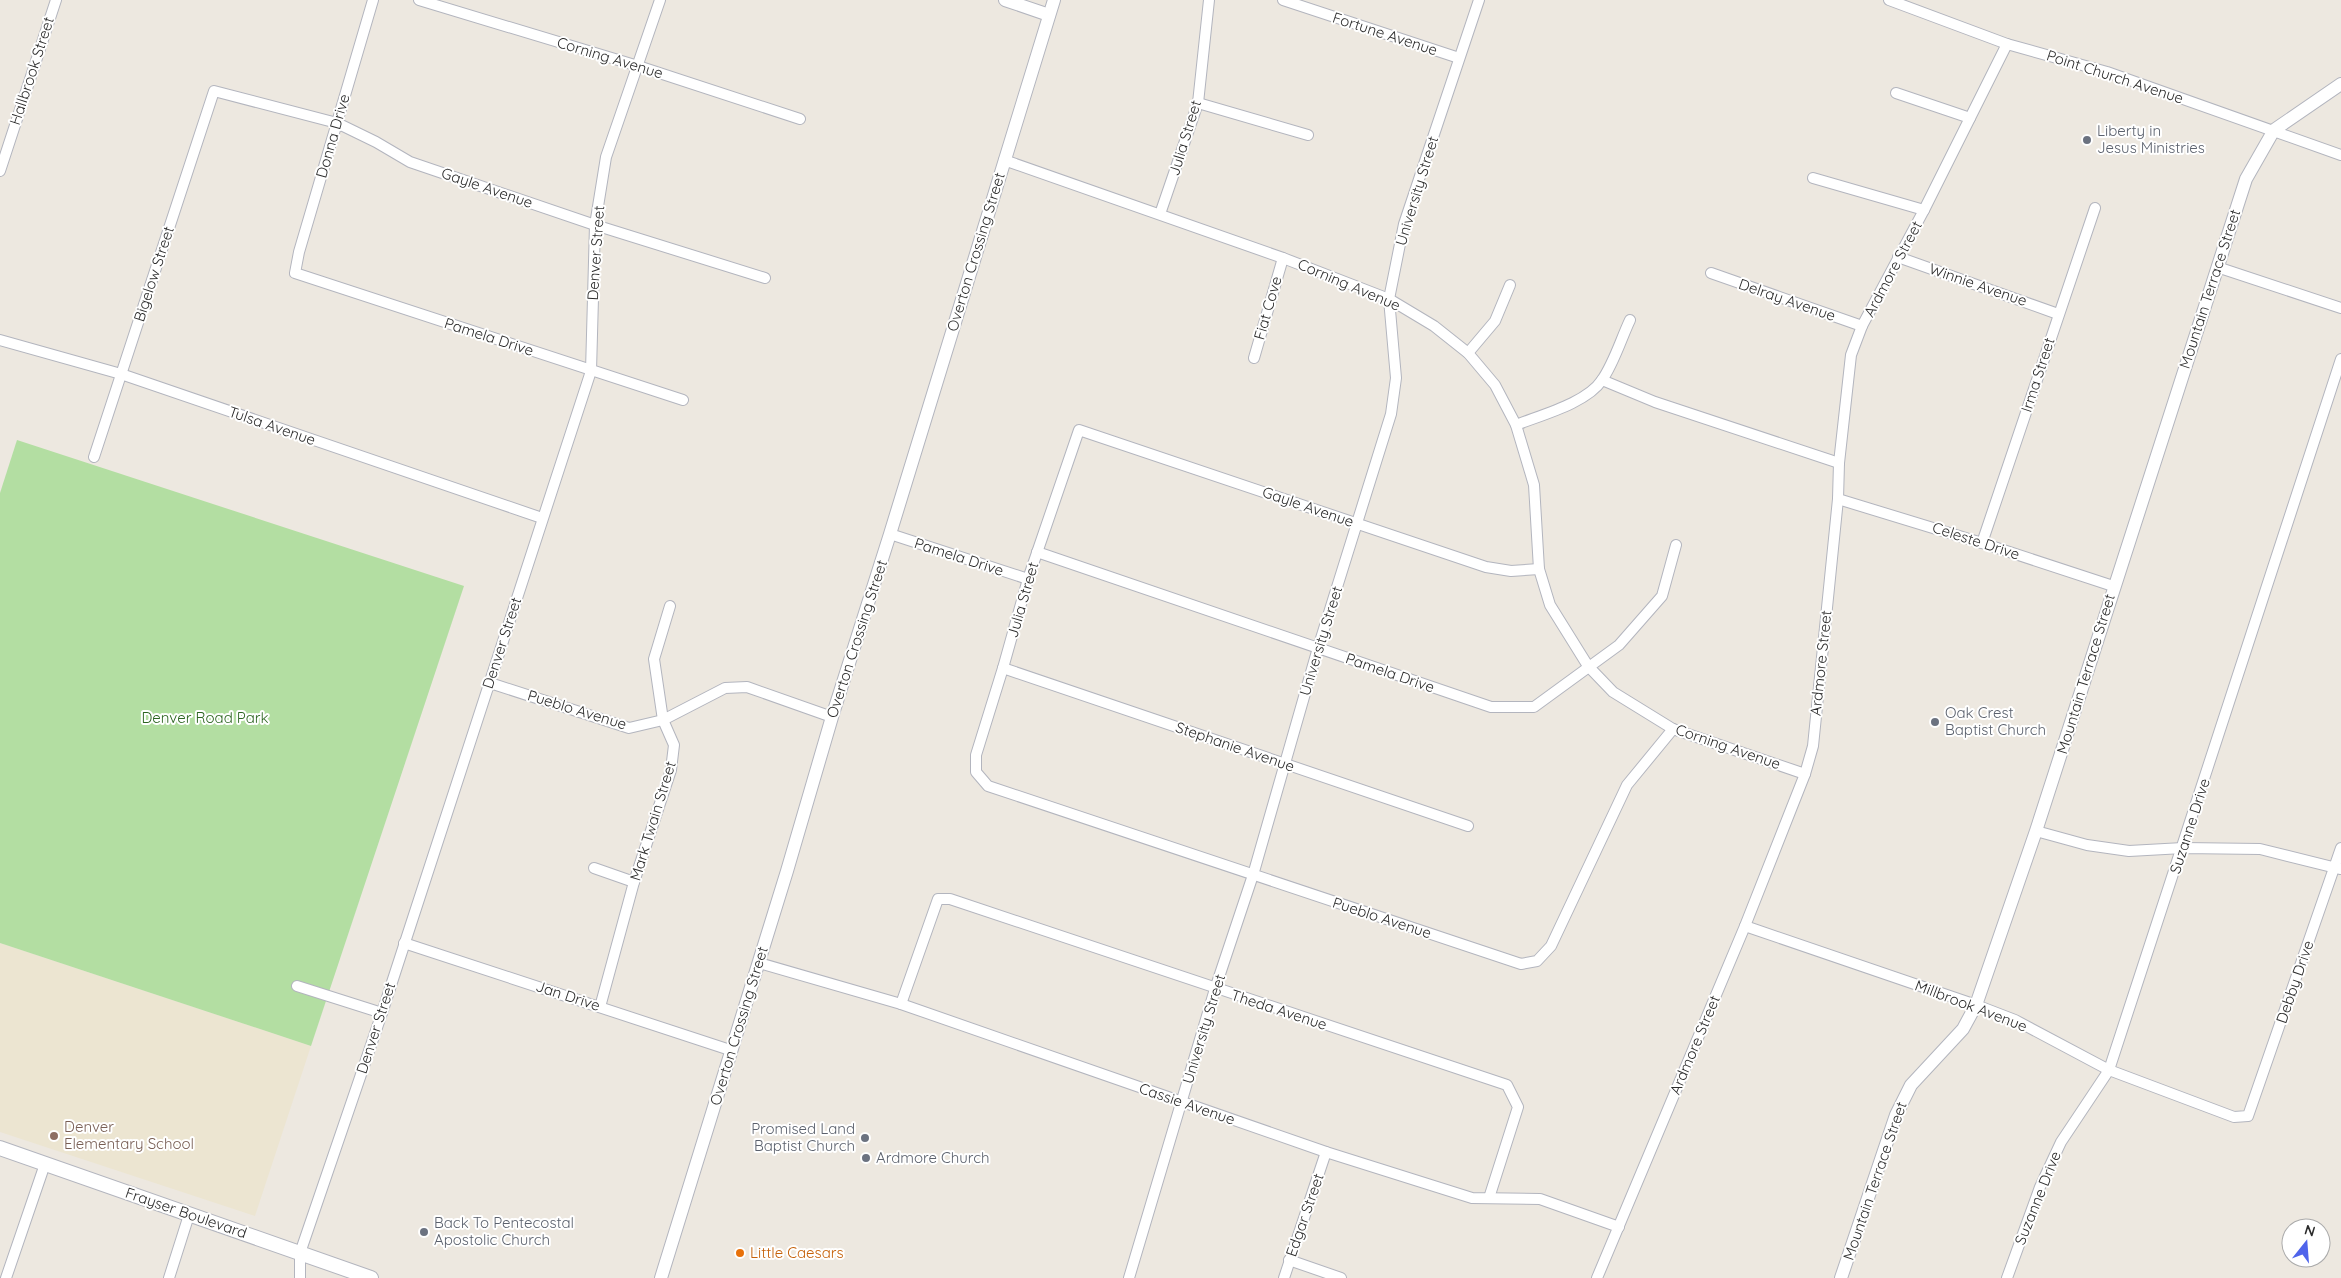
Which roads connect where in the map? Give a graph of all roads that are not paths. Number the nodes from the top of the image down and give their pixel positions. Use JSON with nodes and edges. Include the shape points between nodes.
{"nodes":[{"id":1,"x":56,"y":0,"type":"edge"},
{"id":2,"x":373,"y":0,"type":"edge"},
{"id":3,"x":419,"y":0,"type":"edge"},
{"id":4,"x":660,"y":0,"type":"edge"},
{"id":5,"x":1005,"y":0,"type":"edge"},
{"id":6,"x":1054,"y":0,"type":"edge"},
{"id":7,"x":1209,"y":0,"type":"edge"},
{"id":8,"x":1283,"y":0,"type":"edge"},
{"id":9,"x":1479,"y":0,"type":"edge"},
{"id":10,"x":1889,"y":0,"type":"edge"},
{"id":11,"x":1049,"y":16,"type":"junction"},
{"id":12,"x":2007,"y":44,"type":"junction"},
{"id":13,"x":1459,"y":58,"type":"junction"},
{"id":14,"x":638,"y":66,"type":"junction"},
{"id":15,"x":2341,"y":84,"type":"edge"},
{"id":16,"x":214,"y":91,"type":"joint"},
{"id":17,"x":1896,"y":93,"type":"dead end"},
{"id":18,"x":1198,"y":102,"type":"junction"},
{"id":19,"x":1970,"y":118,"type":"junction"},
{"id":20,"x":800,"y":119,"type":"dead end"},
{"id":21,"x":337,"y":123,"type":"junction"},
{"id":22,"x":2274,"y":130,"type":"junction"},
{"id":23,"x":1308,"y":135,"type":"dead end"},
{"id":24,"x":2341,"y":155,"type":"edge"},
{"id":25,"x":1004,"y":160,"type":"junction"},
{"id":26,"x":0,"y":171,"type":"edge"},
{"id":27,"x":1813,"y":178,"type":"dead end"},
{"id":28,"x":2095,"y":208,"type":"dead end"},
{"id":29,"x":1924,"y":210,"type":"junction"},
{"id":30,"x":1160,"y":214,"type":"junction"},
{"id":31,"x":595,"y":225,"type":"junction"},
{"id":32,"x":1898,"y":257,"type":"junction"},
{"id":33,"x":1283,"y":258,"type":"junction"},
{"id":34,"x":2218,"y":267,"type":"junction"},
{"id":35,"x":295,"y":273,"type":"joint"},
{"id":36,"x":1711,"y":273,"type":"dead end"},
{"id":37,"x":765,"y":278,"type":"dead end"},
{"id":38,"x":1510,"y":284,"type":"dead end"},
{"id":39,"x":1389,"y":299,"type":"junction"},
{"id":40,"x":2341,"y":308,"type":"edge"},
{"id":41,"x":2058,"y":314,"type":"junction"},
{"id":42,"x":1630,"y":320,"type":"dead end"},
{"id":43,"x":1862,"y":326,"type":"junction"},
{"id":44,"x":0,"y":340,"type":"edge"},
{"id":45,"x":1468,"y":353,"type":"junction"},
{"id":46,"x":1254,"y":358,"type":"dead end"},
{"id":47,"x":2341,"y":359,"type":"edge"},
{"id":48,"x":591,"y":371,"type":"junction"},
{"id":49,"x":121,"y":374,"type":"junction"},
{"id":50,"x":1602,"y":380,"type":"junction"},
{"id":51,"x":683,"y":400,"type":"dead end"},
{"id":52,"x":1516,"y":425,"type":"junction"},
{"id":53,"x":1079,"y":430,"type":"joint"},
{"id":54,"x":94,"y":456,"type":"dead end"},
{"id":55,"x":1839,"y":463,"type":"junction"},
{"id":56,"x":1838,"y":499,"type":"junction"},
{"id":57,"x":542,"y":518,"type":"junction"},
{"id":58,"x":1357,"y":523,"type":"junction"},
{"id":59,"x":890,"y":534,"type":"junction"},
{"id":60,"x":1982,"y":543,"type":"junction"},
{"id":61,"x":1676,"y":545,"type":"dead end"},
{"id":62,"x":1038,"y":552,"type":"junction"},
{"id":63,"x":1539,"y":569,"type":"junction"},
{"id":64,"x":1028,"y":579,"type":"junction"},
{"id":65,"x":2113,"y":586,"type":"junction"},
{"id":66,"x":670,"y":606,"type":"dead end"},
{"id":67,"x":1318,"y":648,"type":"junction"},
{"id":68,"x":1588,"y":666,"type":"junction"},
{"id":69,"x":1003,"y":668,"type":"junction"},
{"id":70,"x":490,"y":683,"type":"junction"},
{"id":71,"x":832,"y":717,"type":"junction"},
{"id":72,"x":664,"y":720,"type":"junction"},
{"id":73,"x":1673,"y":729,"type":"junction"},
{"id":74,"x":1285,"y":764,"type":"junction"},
{"id":75,"x":976,"y":772,"type":"joint"},
{"id":76,"x":1806,"y":774,"type":"junction"},
{"id":77,"x":1468,"y":826,"type":"dead end"},
{"id":78,"x":2036,"y":832,"type":"junction"},
{"id":79,"x":2183,"y":848,"type":"junction"},
{"id":80,"x":2341,"y":848,"type":"edge"},
{"id":81,"x":594,"y":868,"type":"dead end"},
{"id":82,"x":2338,"y":868,"type":"edge"},
{"id":83,"x":1253,"y":875,"type":"junction"},
{"id":84,"x":634,"y":882,"type":"junction"},
{"id":85,"x":1745,"y":926,"type":"junction"},
{"id":86,"x":404,"y":943,"type":"junction"},
{"id":87,"x":759,"y":963,"type":"junction"},
{"id":88,"x":297,"y":986,"type":"dead end"},
{"id":89,"x":1215,"y":989,"type":"junction"},
{"id":90,"x":901,"y":1004,"type":"junction"},
{"id":91,"x":1976,"y":1005,"type":"junction"},
{"id":92,"x":600,"y":1007,"type":"junction"},
{"id":93,"x":382,"y":1014,"type":"junction"},
{"id":94,"x":730,"y":1050,"type":"junction"},
{"id":95,"x":2109,"y":1070,"type":"junction"},
{"id":96,"x":1182,"y":1103,"type":"junction"},
{"id":97,"x":2248,"y":1116,"type":"joint"},
{"id":98,"x":0,"y":1148,"type":"edge"},
{"id":99,"x":1326,"y":1152,"type":"junction"},
{"id":100,"x":45,"y":1164,"type":"junction"},
{"id":101,"x":1489,"y":1198,"type":"junction"},
{"id":102,"x":190,"y":1215,"type":"junction"},
{"id":103,"x":1619,"y":1227,"type":"junction"},
{"id":104,"x":300,"y":1254,"type":"junction"},
{"id":105,"x":1289,"y":1260,"type":"junction"},
{"id":106,"x":6,"y":1278,"type":"edge"},
{"id":107,"x":168,"y":1278,"type":"edge"},
{"id":108,"x":300,"y":1278,"type":"edge"},
{"id":109,"x":371,"y":1278,"type":"edge"},
{"id":110,"x":661,"y":1278,"type":"edge"},
{"id":111,"x":1129,"y":1278,"type":"edge"},
{"id":112,"x":1284,"y":1278,"type":"edge"},
{"id":113,"x":1342,"y":1278,"type":"edge"},
{"id":114,"x":1597,"y":1278,"type":"edge"},
{"id":115,"x":1841,"y":1278,"type":"edge"},
{"id":116,"x":2007,"y":1278,"type":"edge"}],
"edges":[{"from":1,"to":26,"type":"street","name":"Hallbrook Street"},
{"from":2,"to":21,"type":"street","name":"Donna Drive"},
{"from":3,"to":14,"type":"street","name":"Corning Avenue"},
{"from":4,"to":14,"type":"street","name":"Denver Street"},
{"from":5,"to":11,"type":"street"},
{"from":6,"to":11,"type":"street","name":"Overton Crossing Street"},
{"from":7,"to":18,"type":"street","name":"Julia Street"},
{"from":8,"to":13,"type":"street","name":"Fortune Avenue"},
{"from":9,"to":13,"type":"street","name":"University Street"},
{"from":10,"to":12,"type":"street","name":"Point Church Avenue"},
{"from":11,"to":25,"type":"street","name":"Overton Crossing Street"},
{"from":12,"to":19,"type":"street","name":"Ardmore Street"},
{"from":12,"to":22,"type":"street","name":"Point Church Avenue","via":[[2107,72]]},
{"from":13,"to":39,"type":"street","name":"University Street","via":[[1404,224]]},
{"from":14,"to":20,"type":"street","name":"Corning Avenue"},
{"from":14,"to":31,"type":"street","name":"Denver Street","via":[[606,157]]},
{"from":15,"to":22,"type":"street","name":"Mountain Terrace Street"},
{"from":16,"to":21,"type":"street","name":"Gayle Avenue"},
{"from":16,"to":49,"type":"street","name":"Bigelow Street"},
{"from":17,"to":19,"type":"street"},
{"from":18,"to":23,"type":"street"},
{"from":18,"to":30,"type":"street","name":"Julia Street"},
{"from":19,"to":29,"type":"street","name":"Ardmore Street"},
{"from":21,"to":31,"type":"street","name":"Gayle Avenue","via":[[410,162]]},
{"from":21,"to":35,"type":"street","name":"Donna Drive"},
{"from":22,"to":24,"type":"street","name":"Point Church Avenue"},
{"from":22,"to":34,"type":"street","name":"Mountain Terrace Street","via":[[2246,178]]},
{"from":25,"to":30,"type":"street","name":"Corning Avenue"},
{"from":25,"to":59,"type":"street","name":"Overton Crossing Street"},
{"from":27,"to":29,"type":"street"},
{"from":28,"to":41,"type":"street","name":"Irma Street"},
{"from":29,"to":32,"type":"street","name":"Ardmore Street"},
{"from":30,"to":33,"type":"street","name":"Corning Avenue"},
{"from":31,"to":37,"type":"street","name":"Gayle Avenue"},
{"from":31,"to":48,"type":"street","name":"Denver Street"},
{"from":32,"to":41,"type":"street","name":"Winnie Avenue"},
{"from":32,"to":43,"type":"street","name":"Ardmore Street"},
{"from":33,"to":39,"type":"street","name":"Corning Avenue"},
{"from":33,"to":46,"type":"street","name":"Fiat Cove"},
{"from":34,"to":40,"type":"street"},
{"from":34,"to":65,"type":"street","name":"Mountain Terrace Street"},
{"from":35,"to":48,"type":"street","name":"Pamela Drive"},
{"from":36,"to":43,"type":"street","name":"Delray Avenue"},
{"from":38,"to":45,"type":"street","via":[[1495,321]]},
{"from":39,"to":45,"type":"street","name":"Corning Avenue","via":[[1434,326]]},
{"from":39,"to":58,"type":"street","name":"University Street","via":[[1396,378],[1392,414]]},
{"from":41,"to":60,"type":"street","name":"Irma Street"},
{"from":42,"to":50,"type":"street"},
{"from":43,"to":55,"type":"street","name":"Ardmore Street","via":[[1851,355]]},
{"from":44,"to":49,"type":"street","name":"Tulsa Avenue"},
{"from":45,"to":52,"type":"street","name":"Corning Avenue","via":[[1495,385]]},
{"from":47,"to":79,"type":"street","name":"Suzanne Drive"},
{"from":48,"to":51,"type":"street","name":"Pamela Drive"},
{"from":48,"to":57,"type":"street","name":"Denver Street"},
{"from":49,"to":54,"type":"street","name":"Bigelow Street"},
{"from":49,"to":57,"type":"street","name":"Tulsa Avenue"},
{"from":50,"to":52,"type":"street","via":[[1570,404]]},
{"from":50,"to":55,"type":"street","via":[[1655,402]]},
{"from":52,"to":63,"type":"street","name":"Corning Avenue","via":[[1534,485]]},
{"from":53,"to":58,"type":"street","name":"Gayle Avenue"},
{"from":53,"to":62,"type":"street","name":"Julia Street"},
{"from":55,"to":56,"type":"street","name":"Ardmore Street"},
{"from":56,"to":60,"type":"street","name":"Celeste Drive"},
{"from":56,"to":76,"type":"street","name":"Ardmore Street","via":[[1813,746]]},
{"from":57,"to":70,"type":"street","name":"Denver Street"},
{"from":58,"to":63,"type":"street","name":"Gayle Avenue","via":[[1486,567],[1511,571]]},
{"from":58,"to":67,"type":"street","name":"University Street"},
{"from":59,"to":64,"type":"street","name":"Pamela Drive"},
{"from":59,"to":71,"type":"street","name":"Overton Crossing Street"},
{"from":60,"to":65,"type":"street","name":"Celeste Drive"},
{"from":61,"to":68,"type":"street","name":"Pamela Drive","via":[[1662,596],[1618,645]]},
{"from":62,"to":64,"type":"street","name":"Julia Street"},
{"from":62,"to":67,"type":"street","name":"Pamela Drive"},
{"from":63,"to":68,"type":"street","name":"Corning Avenue","via":[[1550,606]]},
{"from":64,"to":69,"type":"street","name":"Julia Street"},
{"from":65,"to":78,"type":"street","name":"Mountain Terrace Street"},
{"from":66,"to":72,"type":"street","name":"Mark Twain Street","via":[[654,659]]},
{"from":67,"to":68,"type":"street","name":"Pamela Drive","via":[[1491,707],[1534,707]]},
{"from":67,"to":74,"type":"street","name":"University Street"},
{"from":68,"to":73,"type":"street","name":"Corning Avenue","via":[[1613,692]]},
{"from":69,"to":74,"type":"street","name":"Stephanie Avenue"},
{"from":69,"to":75,"type":"street","name":"Julia Street","via":[[976,754]]},
{"from":70,"to":72,"type":"street","name":"Pueblo Avenue","via":[[629,728]]},
{"from":70,"to":86,"type":"street","name":"Denver Street"},
{"from":71,"to":72,"type":"street","name":"Pueblo Avenue","via":[[747,687],[725,688]]},
{"from":71,"to":87,"type":"street","name":"Overton Crossing Street"},
{"from":72,"to":84,"type":"street","name":"Mark Twain Street","via":[[674,744],[671,770]]},
{"from":73,"to":76,"type":"street","name":"Corning Avenue"},
{"from":73,"to":83,"type":"street","name":"Pueblo Avenue","via":[[1628,785],[1551,946],[1537,961],[1520,964]]},
{"from":74,"to":77,"type":"street","name":"Stephanie Avenue"},
{"from":74,"to":83,"type":"street","name":"University Street"},
{"from":75,"to":83,"type":"street","name":"Pueblo Avenue","via":[[988,786]]},
{"from":76,"to":85,"type":"street","name":"Ardmore Street"},
{"from":78,"to":79,"type":"street","via":[[2087,845],[2129,851]]},
{"from":78,"to":91,"type":"street","name":"Mountain Terrace Street"},
{"from":79,"to":82,"type":"street","via":[[2260,849]]},
{"from":79,"to":95,"type":"street","name":"Suzanne Drive"},
{"from":80,"to":82,"type":"street","name":"Debby Drive"},
{"from":81,"to":84,"type":"street"},
{"from":82,"to":97,"type":"street","name":"Debby Drive"},
{"from":83,"to":89,"type":"street","name":"University Street"},
{"from":84,"to":92,"type":"street","name":"Mark Twain Street"},
{"from":85,"to":91,"type":"street","name":"Millbrook Avenue"},
{"from":85,"to":103,"type":"street","name":"Ardmore Street"},
{"from":86,"to":92,"type":"street","name":"Jan Drive"},
{"from":86,"to":93,"type":"street","name":"Denver Street"},
{"from":87,"to":90,"type":"street","name":"Cassie Avenue"},
{"from":87,"to":94,"type":"street","name":"Overton Crossing Street"},
{"from":88,"to":93,"type":"street"},
{"from":89,"to":90,"type":"street","name":"Theda Avenue","via":[[950,899],[938,899]]},
{"from":89,"to":96,"type":"street","name":"University Street"},
{"from":89,"to":101,"type":"street","name":"Theda Avenue","via":[[1506,1085],[1518,1107]]},
{"from":90,"to":96,"type":"street","name":"Cassie Avenue"},
{"from":91,"to":95,"type":"street","name":"Millbrook Avenue","via":[[2015,1020]]},
{"from":91,"to":115,"type":"street","name":"Mountain Terrace Street","via":[[1963,1029],[1911,1085],[1896,1115]]},
{"from":92,"to":94,"type":"street","name":"Jan Drive"},
{"from":93,"to":104,"type":"street","name":"Denver Street"},
{"from":94,"to":110,"type":"street","name":"Overton Crossing Street"},
{"from":95,"to":97,"type":"street","name":"Millbrook Avenue","via":[[2234,1117]]},
{"from":95,"to":116,"type":"street","name":"Suzanne Drive","via":[[2061,1142],[2040,1188]]},
{"from":96,"to":99,"type":"street","name":"Cassie Avenue"},
{"from":96,"to":111,"type":"street","name":"University Street"},
{"from":98,"to":100,"type":"main road","name":"Frayser Boulevard"},
{"from":99,"to":101,"type":"street","name":"Cassie Avenue","via":[[1472,1198]]},
{"from":99,"to":105,"type":"street","name":"Edgar Street"},
{"from":100,"to":102,"type":"main road","name":"Frayser Boulevard"},
{"from":100,"to":106,"type":"street"},
{"from":101,"to":103,"type":"street","name":"Cassie Avenue","via":[[1540,1199]]},
{"from":102,"to":104,"type":"main road","name":"Frayser Boulevard"},
{"from":102,"to":107,"type":"street"},
{"from":103,"to":114,"type":"street","name":"Ardmore Street"},
{"from":104,"to":108,"type":"street","name":"Denver Street"},
{"from":104,"to":109,"type":"main road","name":"Frayser Boulevard"},
{"from":105,"to":112,"type":"street","name":"Edgar Street"},
{"from":105,"to":113,"type":"street"}]}
